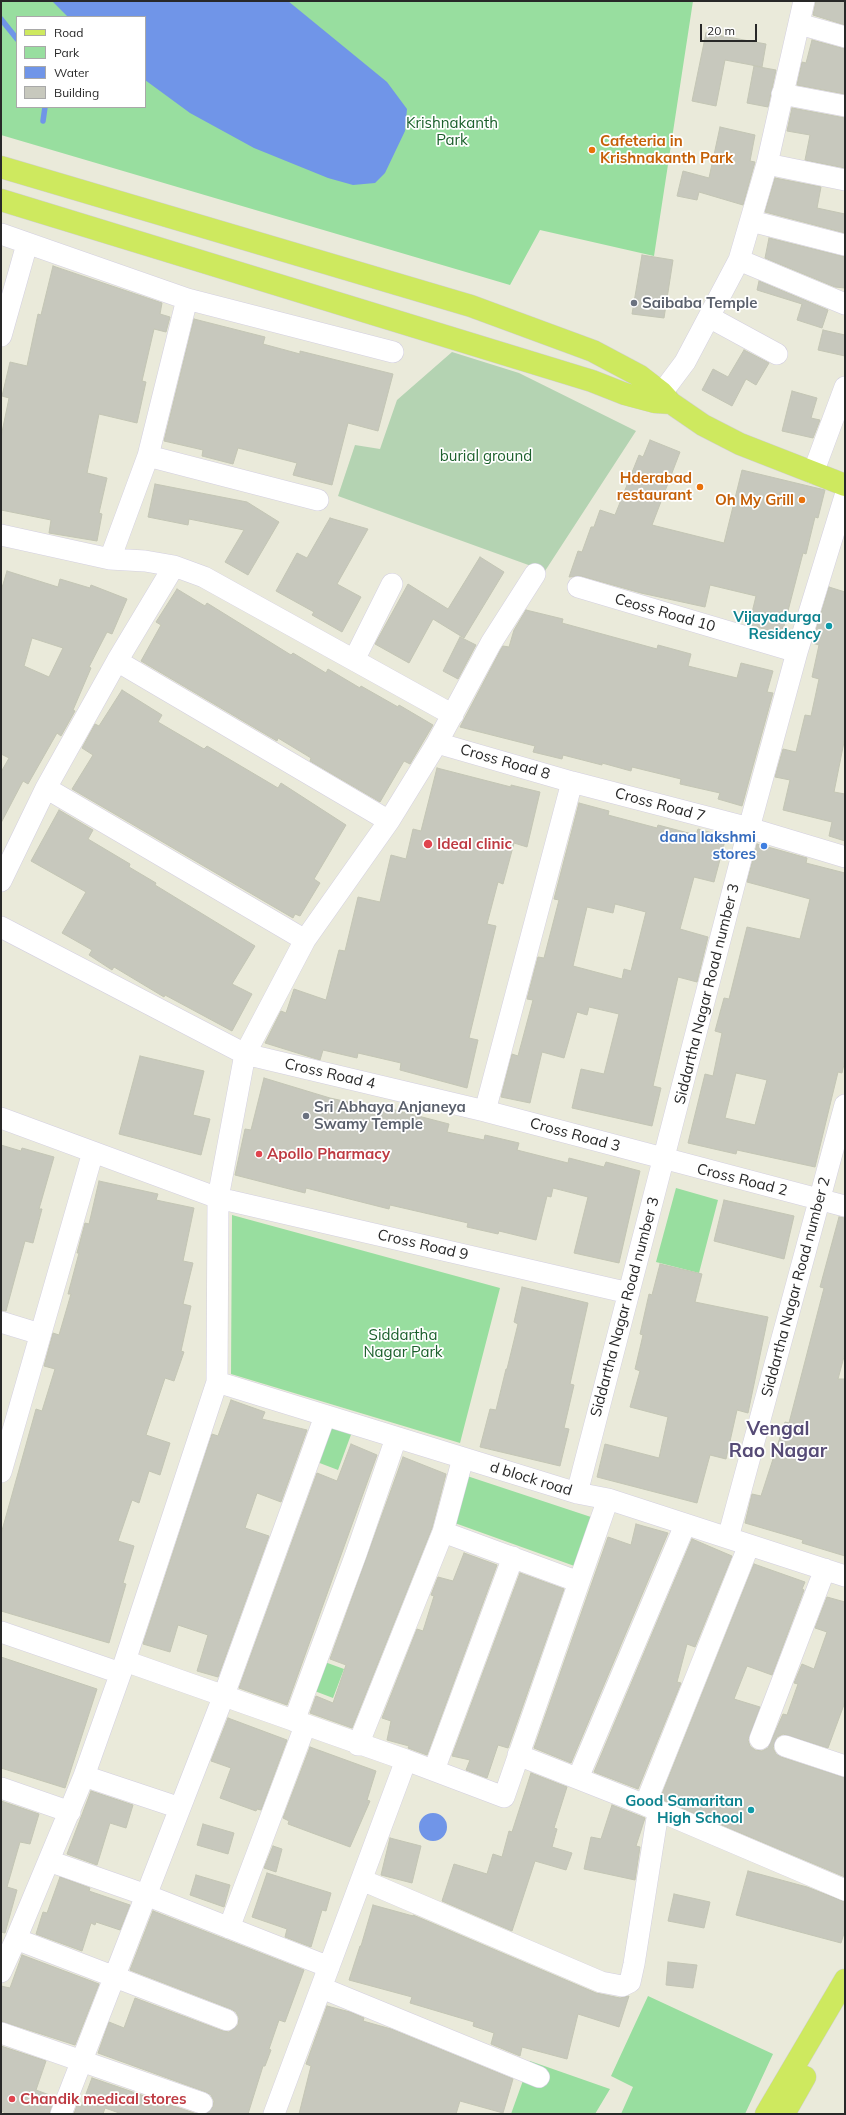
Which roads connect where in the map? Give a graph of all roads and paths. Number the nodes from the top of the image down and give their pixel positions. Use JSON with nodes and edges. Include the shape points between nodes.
{"nodes":[{"id":1,"x":804,"y":1,"type":"edge"},
{"id":2,"x":799,"y":24,"type":"junction"},
{"id":3,"x":845,"y":37,"type":"edge"},
{"id":4,"x":782,"y":94,"type":"junction"},
{"id":5,"x":845,"y":106,"type":"edge"},
{"id":6,"x":767,"y":164,"type":"junction"},
{"id":7,"x":1,"y":166,"type":"edge"},
{"id":8,"x":845,"y":180,"type":"edge"},
{"id":9,"x":1,"y":200,"type":"edge"},
{"id":10,"x":751,"y":221,"type":"junction"},
{"id":11,"x":2,"y":238,"type":"edge"},
{"id":12,"x":27,"y":244,"type":"junction"},
{"id":13,"x":845,"y":245,"type":"edge"},
{"id":14,"x":740,"y":260,"type":"junction"},
{"id":15,"x":186,"y":299,"type":"junction"},
{"id":16,"x":845,"y":304,"type":"edge"},
{"id":17,"x":709,"y":317,"type":"junction"},
{"id":18,"x":1,"y":336,"type":"edge"},
{"id":19,"x":393,"y":352,"type":"dead end"},
{"id":20,"x":777,"y":354,"type":"dead end"},
{"id":21,"x":845,"y":387,"type":"edge"},
{"id":22,"x":663,"y":399,"type":"junction"},
{"id":23,"x":148,"y":456,"type":"junction"},
{"id":24,"x":813,"y":473,"type":"junction"},
{"id":25,"x":845,"y":485,"type":"edge"},
{"id":26,"x":845,"y":496,"type":"edge"},
{"id":27,"x":318,"y":500,"type":"dead end"},
{"id":28,"x":1,"y":535,"type":"edge"},
{"id":29,"x":110,"y":559,"type":"junction"},
{"id":30,"x":174,"y":566,"type":"junction"},
{"id":31,"x":535,"y":574,"type":"dead end"},
{"id":32,"x":392,"y":584,"type":"dead end"},
{"id":33,"x":578,"y":587,"type":"dead end"},
{"id":34,"x":797,"y":652,"type":"junction"},
{"id":35,"x":354,"y":660,"type":"junction"},
{"id":36,"x":117,"y":661,"type":"junction"},
{"id":37,"x":453,"y":715,"type":"junction"},
{"id":38,"x":438,"y":743,"type":"junction"},
{"id":39,"x":572,"y":782,"type":"junction"},
{"id":40,"x":46,"y":788,"type":"junction"},
{"id":41,"x":389,"y":821,"type":"junction"},
{"id":42,"x":749,"y":828,"type":"junction"},
{"id":43,"x":845,"y":857,"type":"edge"},
{"id":44,"x":1,"y":881,"type":"edge"},
{"id":45,"x":1,"y":927,"type":"edge"},
{"id":46,"x":305,"y":940,"type":"junction"},
{"id":47,"x":245,"y":1054,"type":"junction"},
{"id":48,"x":845,"y":1106,"type":"edge"},
{"id":49,"x":485,"y":1111,"type":"junction"},
{"id":50,"x":1,"y":1118,"type":"edge"},
{"id":51,"x":93,"y":1152,"type":"junction"},
{"id":52,"x":664,"y":1160,"type":"junction"},
{"id":53,"x":218,"y":1198,"type":"junction"},
{"id":54,"x":820,"y":1200,"type":"junction"},
{"id":55,"x":845,"y":1206,"type":"edge"},
{"id":56,"x":629,"y":1293,"type":"junction"},
{"id":57,"x":1,"y":1322,"type":"edge"},
{"id":58,"x":40,"y":1334,"type":"junction"},
{"id":59,"x":217,"y":1382,"type":"junction"},
{"id":60,"x":325,"y":1416,"type":"junction"},
{"id":61,"x":396,"y":1438,"type":"junction"},
{"id":62,"x":463,"y":1458,"type":"junction"},
{"id":63,"x":1,"y":1472,"type":"edge"},
{"id":64,"x":577,"y":1493,"type":"junction"},
{"id":65,"x":608,"y":1499,"type":"junction"},
{"id":66,"x":685,"y":1525,"type":"junction"},
{"id":67,"x":443,"y":1532,"type":"junction"},
{"id":68,"x":728,"y":1538,"type":"junction"},
{"id":69,"x":749,"y":1545,"type":"junction"},
{"id":70,"x":513,"y":1557,"type":"junction"},
{"id":71,"x":825,"y":1569,"type":"junction"},
{"id":72,"x":845,"y":1576,"type":"edge"},
{"id":73,"x":579,"y":1582,"type":"junction"},
{"id":74,"x":1,"y":1632,"type":"edge"},
{"id":75,"x":122,"y":1667,"type":"junction"},
{"id":76,"x":224,"y":1695,"type":"junction"},
{"id":77,"x":299,"y":1723,"type":"junction"},
{"id":78,"x":760,"y":1739,"type":"dead end"},
{"id":79,"x":358,"y":1745,"type":"junction"},
{"id":80,"x":786,"y":1746,"type":"dead end"},
{"id":81,"x":518,"y":1755,"type":"junction"},
{"id":82,"x":406,"y":1760,"type":"junction"},
{"id":83,"x":845,"y":1766,"type":"edge"},
{"id":84,"x":434,"y":1770,"type":"junction"},
{"id":85,"x":84,"y":1776,"type":"junction"},
{"id":86,"x":578,"y":1778,"type":"junction"},
{"id":87,"x":1,"y":1788,"type":"edge"},
{"id":88,"x":180,"y":1808,"type":"junction"},
{"id":89,"x":652,"y":1808,"type":"junction"},
{"id":90,"x":70,"y":1812,"type":"junction"},
{"id":91,"x":49,"y":1861,"type":"junction"},
{"id":92,"x":362,"y":1880,"type":"junction"},
{"id":93,"x":845,"y":1890,"type":"edge"},
{"id":94,"x":146,"y":1895,"type":"junction"},
{"id":95,"x":229,"y":1928,"type":"junction"},
{"id":96,"x":16,"y":1939,"type":"junction"},
{"id":97,"x":330,"y":1967,"type":"junction"},
{"id":98,"x":1,"y":1972,"type":"edge"},
{"id":99,"x":115,"y":1979,"type":"junction"},
{"id":100,"x":845,"y":1980,"type":"edge"},
{"id":101,"x":322,"y":1988,"type":"junction"},
{"id":102,"x":845,"y":2006,"type":"edge"},
{"id":103,"x":227,"y":2020,"type":"dead end"},
{"id":104,"x":1,"y":2033,"type":"edge"},
{"id":105,"x":82,"y":2062,"type":"junction"},
{"id":106,"x":539,"y":2077,"type":"dead end"},
{"id":107,"x":202,"y":2103,"type":"dead end"},
{"id":108,"x":62,"y":2114,"type":"edge"},
{"id":109,"x":274,"y":2114,"type":"edge"},
{"id":110,"x":766,"y":2114,"type":"edge"},
{"id":111,"x":784,"y":2114,"type":"edge"}],
"edges":[{"from":1,"to":2,"type":"street"},
{"from":2,"to":3,"type":"street"},
{"from":2,"to":4,"type":"street"},
{"from":4,"to":5,"type":"street"},
{"from":4,"to":6,"type":"street"},
{"from":6,"to":8,"type":"street"},
{"from":6,"to":10,"type":"street"},
{"from":7,"to":22,"type":"main road","via":[[471,306],[593,351],[640,376]]},
{"from":9,"to":22,"type":"main road","via":[[577,376],[625,394]]},
{"from":10,"to":13,"type":"street"},
{"from":10,"to":14,"type":"street"},
{"from":11,"to":12,"type":"street"},
{"from":12,"to":15,"type":"street"},
{"from":12,"to":18,"type":"street"},
{"from":14,"to":16,"type":"street"},
{"from":14,"to":17,"type":"street"},
{"from":15,"to":19,"type":"street"},
{"from":15,"to":23,"type":"street"},
{"from":17,"to":20,"type":"street"},
{"from":17,"to":22,"type":"street"},
{"from":21,"to":24,"type":"street"},
{"from":22,"to":24,"type":"main road","via":[[740,444]]},
{"from":23,"to":27,"type":"street"},
{"from":23,"to":29,"type":"street"},
{"from":24,"to":25,"type":"main road"},
{"from":26,"to":34,"type":"street","name":"Siddartha Nagar Road number 3"},
{"from":28,"to":29,"type":"street"},
{"from":29,"to":30,"type":"street"},
{"from":30,"to":35,"type":"street","via":[[204,577]]},
{"from":30,"to":36,"type":"street"},
{"from":31,"to":37,"type":"street","via":[[491,643]]},
{"from":32,"to":35,"type":"street"},
{"from":33,"to":34,"type":"street","name":"Ceoss Road 10"},
{"from":34,"to":42,"type":"street","name":"Siddartha Nagar Road number 3"},
{"from":35,"to":37,"type":"street"},
{"from":36,"to":40,"type":"street"},
{"from":36,"to":41,"type":"street"},
{"from":37,"to":38,"type":"street"},
{"from":38,"to":39,"type":"street","name":"Cross Road 8"},
{"from":38,"to":41,"type":"street"},
{"from":39,"to":42,"type":"street","name":"Cross Road 7"},
{"from":39,"to":49,"type":"street"},
{"from":40,"to":44,"type":"street"},
{"from":40,"to":46,"type":"street"},
{"from":41,"to":46,"type":"street"},
{"from":42,"to":43,"type":"street","name":"Cross Road 7"},
{"from":42,"to":52,"type":"street","name":"Siddartha Nagar Road number 3"},
{"from":45,"to":47,"type":"street","name":"Cross Road 4"},
{"from":46,"to":47,"type":"street"},
{"from":47,"to":49,"type":"street","name":"Cross Road 4"},
{"from":47,"to":53,"type":"street"},
{"from":48,"to":54,"type":"street","name":"Siddartha Nagar Road number 2"},
{"from":49,"to":52,"type":"street","name":"Cross Road 3"},
{"from":50,"to":51,"type":"street","name":"Cross Road 9"},
{"from":51,"to":53,"type":"street","name":"Cross Road 9"},
{"from":51,"to":58,"type":"street"},
{"from":52,"to":54,"type":"street","name":"Cross Road 2"},
{"from":52,"to":56,"type":"street","name":"Siddartha Nagar Road number 3"},
{"from":53,"to":56,"type":"street","name":"Cross Road 9"},
{"from":53,"to":59,"type":"street"},
{"from":54,"to":55,"type":"street","name":"Cross Road 2"},
{"from":54,"to":68,"type":"street","name":"Siddartha Nagar Road number 2"},
{"from":56,"to":64,"type":"street","name":"Siddartha Nagar Road number 3"},
{"from":57,"to":58,"type":"street"},
{"from":58,"to":63,"type":"street"},
{"from":59,"to":60,"type":"street","name":"d block road"},
{"from":59,"to":75,"type":"street"},
{"from":60,"to":61,"type":"street","name":"d block road"},
{"from":60,"to":76,"type":"street"},
{"from":61,"to":62,"type":"street","name":"d block road"},
{"from":61,"to":77,"type":"street"},
{"from":62,"to":64,"type":"street","name":"d block road"},
{"from":62,"to":67,"type":"street"},
{"from":64,"to":65,"type":"street","name":"d block road"},
{"from":65,"to":66,"type":"street","name":"d block road"},
{"from":65,"to":73,"type":"street"},
{"from":66,"to":68,"type":"street","name":"d block road"},
{"from":66,"to":86,"type":"street"},
{"from":67,"to":70,"type":"street"},
{"from":67,"to":79,"type":"street"},
{"from":68,"to":69,"type":"street","name":"d block road"},
{"from":69,"to":71,"type":"street","name":"d block road"},
{"from":69,"to":89,"type":"street"},
{"from":70,"to":73,"type":"street"},
{"from":70,"to":84,"type":"street"},
{"from":71,"to":72,"type":"street","name":"d block road"},
{"from":71,"to":78,"type":"street"},
{"from":73,"to":81,"type":"street"},
{"from":74,"to":75,"type":"street"},
{"from":75,"to":76,"type":"street"},
{"from":75,"to":85,"type":"street"},
{"from":76,"to":77,"type":"street"},
{"from":76,"to":88,"type":"street"},
{"from":77,"to":79,"type":"street"},
{"from":77,"to":95,"type":"street"},
{"from":79,"to":82,"type":"street"},
{"from":80,"to":83,"type":"street"},
{"from":81,"to":84,"type":"street","via":[[504,1797]]},
{"from":81,"to":86,"type":"street"},
{"from":82,"to":84,"type":"street"},
{"from":82,"to":92,"type":"street"},
{"from":85,"to":88,"type":"street"},
{"from":85,"to":90,"type":"street"},
{"from":86,"to":89,"type":"street"},
{"from":87,"to":90,"type":"street"},
{"from":88,"to":94,"type":"street"},
{"from":89,"to":92,"type":"street","via":[[634,1964],[630,1982],[622,1986],[601,1982]]},
{"from":89,"to":93,"type":"street"},
{"from":90,"to":91,"type":"street"},
{"from":91,"to":94,"type":"street"},
{"from":91,"to":96,"type":"street"},
{"from":92,"to":97,"type":"street"},
{"from":94,"to":95,"type":"street"},
{"from":94,"to":99,"type":"street"},
{"from":95,"to":97,"type":"street"},
{"from":96,"to":98,"type":"street"},
{"from":96,"to":99,"type":"street"},
{"from":97,"to":101,"type":"street"},
{"from":99,"to":103,"type":"street"},
{"from":99,"to":105,"type":"street"},
{"from":100,"to":110,"type":"main road"},
{"from":101,"to":106,"type":"street"},
{"from":101,"to":109,"type":"street"},
{"from":102,"to":111,"type":"main road"},
{"from":104,"to":105,"type":"street"},
{"from":105,"to":107,"type":"street"},
{"from":105,"to":108,"type":"street"}]}
